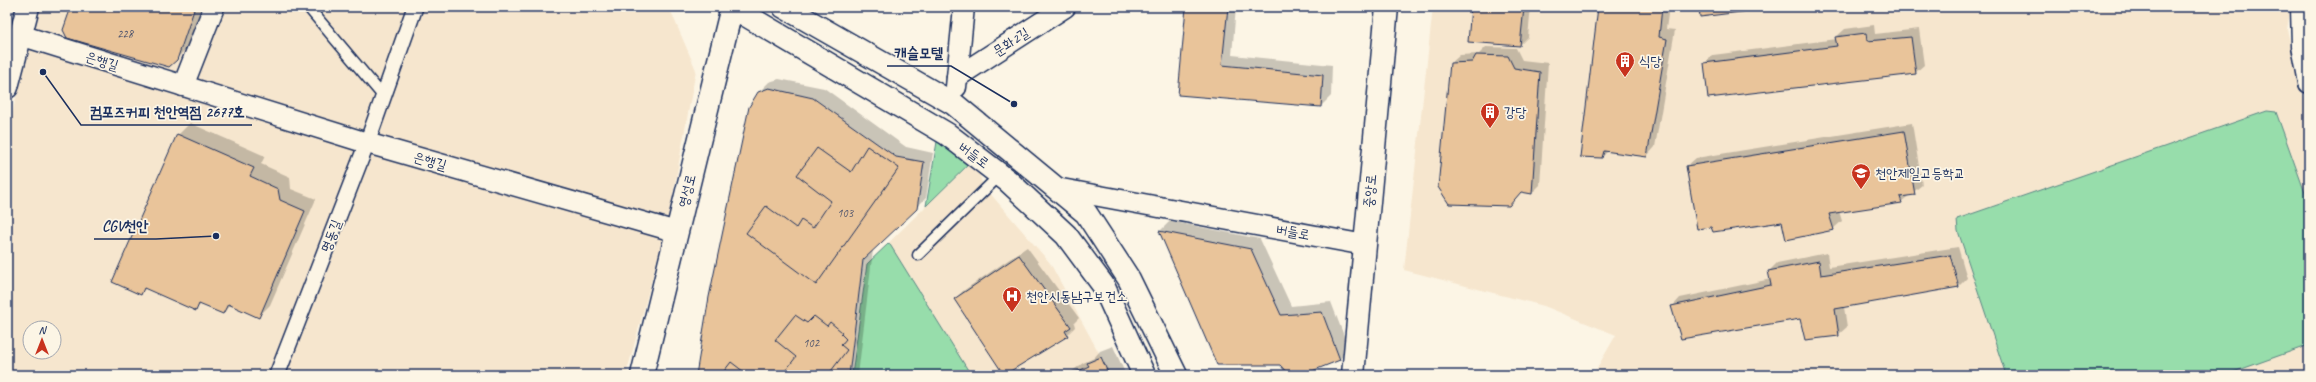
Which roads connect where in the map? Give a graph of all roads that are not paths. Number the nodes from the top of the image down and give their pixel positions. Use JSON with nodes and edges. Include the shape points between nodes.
{"nodes":[{"id":1,"x":28,"y":7,"type":"edge"},
{"id":2,"x":214,"y":7,"type":"edge"},
{"id":3,"x":308,"y":7,"type":"edge"},
{"id":4,"x":414,"y":7,"type":"edge"},
{"id":5,"x":732,"y":7,"type":"edge"},
{"id":6,"x":784,"y":7,"type":"edge"},
{"id":7,"x":964,"y":7,"type":"edge"},
{"id":8,"x":1065,"y":7,"type":"edge"},
{"id":9,"x":1387,"y":7,"type":"edge"},
{"id":10,"x":2301,"y":7,"type":"edge"},
{"id":11,"x":20,"y":35,"type":"junction"},
{"id":12,"x":956,"y":77,"type":"junction"},
{"id":13,"x":2309,"y":83,"type":"edge"},
{"id":14,"x":183,"y":86,"type":"junction"},
{"id":15,"x":7,"y":87,"type":"edge"},
{"id":16,"x":383,"y":96,"type":"junction"},
{"id":17,"x":954,"y":104,"type":"junction"},
{"id":18,"x":367,"y":143,"type":"junction"},
{"id":19,"x":1000,"y":175,"type":"junction"},
{"id":20,"x":1056,"y":188,"type":"junction"},
{"id":21,"x":677,"y":232,"type":"junction"},
{"id":22,"x":1365,"y":245,"type":"junction"},
{"id":23,"x":918,"y":254,"type":"dead end"},
{"id":24,"x":277,"y":375,"type":"edge"},
{"id":25,"x":642,"y":375,"type":"edge"},
{"id":26,"x":1144,"y":375,"type":"edge"},
{"id":27,"x":1176,"y":375,"type":"edge"},
{"id":28,"x":1353,"y":375,"type":"edge"}],
"edges":[{"from":1,"to":11,"type":"street"},
{"from":2,"to":14,"type":"street"},
{"from":3,"to":16,"type":"lane"},
{"from":4,"to":16,"type":"street","name":"명동길"},
{"from":5,"to":19,"type":"street","name":"버들로","via":[[947,134]]},
{"from":5,"to":21,"type":"street","name":"영성로"},
{"from":6,"to":17,"type":"street","name":"버들로"},
{"from":7,"to":12,"type":"street"},
{"from":8,"to":12,"type":"street","name":"문화2길"},
{"from":9,"to":22,"type":"street","name":"중앙로"},
{"from":10,"to":13,"type":"street","via":[[2302,46]]},
{"from":11,"to":14,"type":"street","name":"은행길"},
{"from":11,"to":15,"type":"street"},
{"from":12,"to":17,"type":"street"},
{"from":14,"to":18,"type":"street","name":"은행길"},
{"from":16,"to":18,"type":"street","name":"명동길"},
{"from":17,"to":20,"type":"street","name":"버들로"},
{"from":18,"to":21,"type":"street","name":"은행길"},
{"from":18,"to":24,"type":"street","name":"명동길"},
{"from":19,"to":23,"type":"lane"},
{"from":19,"to":26,"type":"street","name":"버들로","via":[[1066,235],[1102,285]]},
{"from":20,"to":22,"type":"street","name":"버들로"},
{"from":20,"to":27,"type":"street","name":"버들로","via":[[1086,213],[1125,273]]},
{"from":21,"to":25,"type":"street","name":"영성로"},
{"from":22,"to":28,"type":"street","name":"중앙로"}]}
